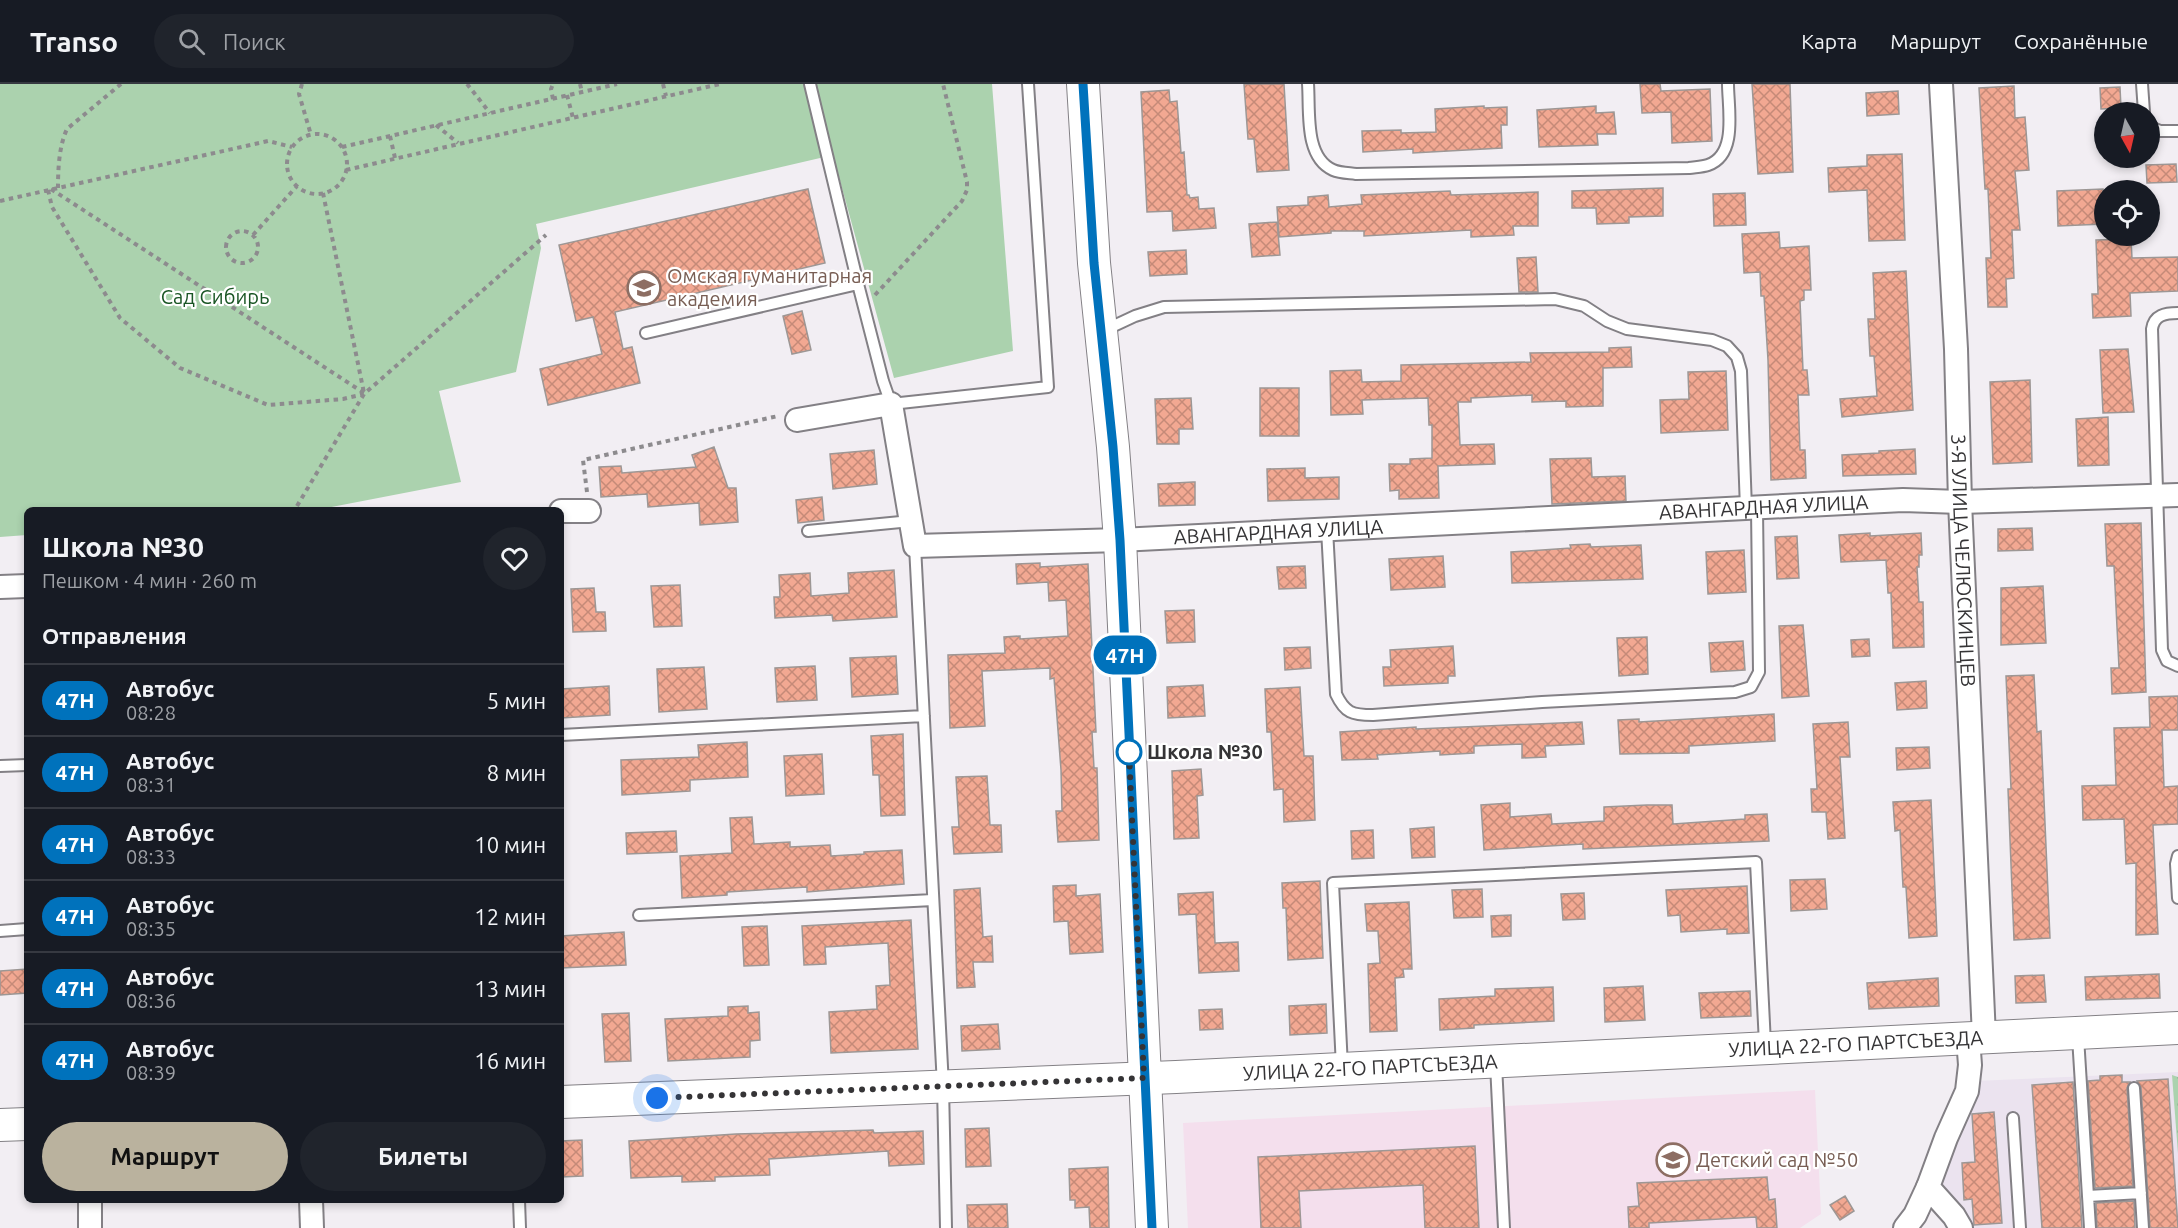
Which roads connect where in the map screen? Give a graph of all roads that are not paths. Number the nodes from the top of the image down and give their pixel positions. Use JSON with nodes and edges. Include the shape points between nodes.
{"nodes":[{"id":1,"x":810,"y":84,"type":"edge"},
{"id":2,"x":1028,"y":84,"type":"edge"},
{"id":3,"x":1083,"y":84,"type":"edge"},
{"id":4,"x":1308,"y":84,"type":"edge"},
{"id":5,"x":1728,"y":84,"type":"edge"},
{"id":6,"x":1941,"y":84,"type":"edge"},
{"id":7,"x":2142,"y":84,"type":"edge"},
{"id":8,"x":2143,"y":102,"type":"edge"},
{"id":9,"x":2178,"y":131,"type":"edge"},
{"id":10,"x":2160,"y":132,"type":"edge"},
{"id":11,"x":858,"y":284,"type":"junction"},
{"id":12,"x":2178,"y":313,"type":"edge"},
{"id":13,"x":1100,"y":332,"type":"junction"},
{"id":14,"x":645,"y":333,"type":"dead end"},
{"id":15,"x":891,"y":404,"type":"junction"},
{"id":16,"x":797,"y":420,"type":"road end"},
{"id":17,"x":2168,"y":495,"type":"edge"},
{"id":18,"x":1960,"y":502,"type":"junction"},
{"id":19,"x":1751,"y":509,"type":"junction"},
{"id":20,"x":564,"y":511,"type":"edge"},
{"id":21,"x":589,"y":511,"type":"road end"},
{"id":22,"x":911,"y":521,"type":"junction"},
{"id":23,"x":1328,"y":529,"type":"junction"},
{"id":24,"x":808,"y":531,"type":"dead end"},
{"id":25,"x":1120,"y":540,"type":"junction"},
{"id":26,"x":915,"y":546,"type":"junction"},
{"id":27,"x":0,"y":586,"type":"edge"},
{"id":28,"x":24,"y":586,"type":"edge"},
{"id":29,"x":2178,"y":666,"type":"edge"},
{"id":30,"x":924,"y":716,"type":"junction"},
{"id":31,"x":564,"y":735,"type":"edge"},
{"id":32,"x":24,"y":765,"type":"edge"},
{"id":33,"x":0,"y":766,"type":"edge"},
{"id":34,"x":2178,"y":856,"type":"edge"},
{"id":35,"x":2178,"y":898,"type":"edge"},
{"id":36,"x":933,"y":900,"type":"junction"},
{"id":37,"x":639,"y":915,"type":"dead end"},
{"id":38,"x":24,"y":929,"type":"edge"},
{"id":39,"x":0,"y":931,"type":"edge"},
{"id":40,"x":2178,"y":1028,"type":"edge"},
{"id":41,"x":2077,"y":1032,"type":"junction"},
{"id":42,"x":1976,"y":1037,"type":"junction"},
{"id":43,"x":1765,"y":1048,"type":"junction"},
{"id":44,"x":1496,"y":1061,"type":"junction"},
{"id":45,"x":1342,"y":1068,"type":"junction"},
{"id":46,"x":1144,"y":1078,"type":"junction"},
{"id":47,"x":943,"y":1086,"type":"junction"},
{"id":48,"x":2134,"y":1088,"type":"dead end"},
{"id":49,"x":564,"y":1102,"type":"edge"},
{"id":50,"x":2013,"y":1118,"type":"dead end"},
{"id":51,"x":24,"y":1124,"type":"edge"},
{"id":52,"x":0,"y":1125,"type":"edge"},
{"id":53,"x":1928,"y":1187,"type":"junction"},
{"id":54,"x":2141,"y":1193,"type":"junction"},
{"id":55,"x":2088,"y":1196,"type":"junction"},
{"id":56,"x":90,"y":1203,"type":"edge"},
{"id":57,"x":311,"y":1203,"type":"edge"},
{"id":58,"x":519,"y":1203,"type":"edge"},
{"id":59,"x":90,"y":1228,"type":"edge"},
{"id":60,"x":312,"y":1228,"type":"edge"},
{"id":61,"x":520,"y":1228,"type":"edge"},
{"id":62,"x":946,"y":1228,"type":"edge"},
{"id":63,"x":1152,"y":1228,"type":"edge"},
{"id":64,"x":1504,"y":1228,"type":"edge"},
{"id":65,"x":1905,"y":1228,"type":"edge"},
{"id":66,"x":1961,"y":1228,"type":"edge"},
{"id":67,"x":2020,"y":1228,"type":"edge"},
{"id":68,"x":2090,"y":1228,"type":"edge"},
{"id":69,"x":2144,"y":1228,"type":"edge"}],
"edges":[{"from":1,"to":11,"type":"lane"},
{"from":2,"to":15,"type":"lane","via":[[1048,387]]},
{"from":3,"to":13,"type":"main road"},
{"from":4,"to":5,"type":"lane","via":[[1312,138],[1318,159],[1333,171],[1356,174],[1709,165],[1723,155],[1729,135]]},
{"from":6,"to":18,"type":"street","name":"3-Я УЛИЦА ЧЕЛЮСКИНЦЕВ"},
{"from":7,"to":8,"type":"lane"},
{"from":9,"to":10,"type":"lane"},
{"from":11,"to":14,"type":"lane"},
{"from":11,"to":15,"type":"lane"},
{"from":12,"to":17,"type":"lane","via":[[2162,315],[2152,329]]},
{"from":13,"to":19,"type":"lane","via":[[1164,307],[1555,299],[1584,306],[1627,329],[1712,340],[1727,346],[1737,357],[1741,371]]},
{"from":13,"to":25,"type":"main road"},
{"from":15,"to":16,"type":"street"},
{"from":15,"to":22,"type":"street"},
{"from":17,"to":18,"type":"street","name":"АВАНГАРДНАЯ УЛИЦА"},
{"from":17,"to":29,"type":"lane","via":[[2162,650],[2167,661]]},
{"from":18,"to":19,"type":"street","name":"АВАНГАРДНАЯ УЛИЦА","via":[[1903,500]]},
{"from":18,"to":42,"type":"street","name":"3-Я УЛИЦА ЧЕЛЮСКИНЦЕВ"},
{"from":19,"to":23,"type":"street","name":"АВАНГАРДНАЯ УЛИЦА"},
{"from":19,"to":23,"type":"lane","via":[[1759,672],[1751,687],[1735,692],[1373,715],[1355,715],[1342,706],[1336,694]]},
{"from":20,"to":21,"type":"street"},
{"from":22,"to":24,"type":"lane"},
{"from":22,"to":26,"type":"street"},
{"from":23,"to":25,"type":"street","name":"АВАНГАРДНАЯ УЛИЦА"},
{"from":25,"to":26,"type":"street","name":"АВАНГАРДНАЯ УЛИЦА"},
{"from":25,"to":46,"type":"main road"},
{"from":26,"to":30,"type":"lane"},
{"from":27,"to":28,"type":"street"},
{"from":30,"to":31,"type":"lane"},
{"from":30,"to":36,"type":"lane"},
{"from":32,"to":33,"type":"lane"},
{"from":34,"to":35,"type":"lane"},
{"from":36,"to":37,"type":"lane"},
{"from":36,"to":47,"type":"lane"},
{"from":38,"to":39,"type":"lane"},
{"from":40,"to":41,"type":"main road","name":"УЛИЦА 22-ГО ПАРТСЪЕЗДА"},
{"from":41,"to":42,"type":"main road","name":"УЛИЦА 22-ГО ПАРТСЪЕЗДА"},
{"from":41,"to":55,"type":"lane"},
{"from":42,"to":43,"type":"main road","name":"УЛИЦА 22-ГО ПАРТСЪЕЗДА"},
{"from":42,"to":53,"type":"street","name":"3-Я УЛИЦА ЧЕЛЮСКИНЦЕВ","via":[[1967,1091]]},
{"from":43,"to":44,"type":"main road","name":"УЛИЦА 22-ГО ПАРТСЪЕЗДА"},
{"from":43,"to":45,"type":"lane","via":[[1756,862],[1733,863],[1333,883]]},
{"from":44,"to":45,"type":"main road","name":"УЛИЦА 22-ГО ПАРТСЪЕЗДА"},
{"from":44,"to":64,"type":"lane"},
{"from":45,"to":46,"type":"main road","name":"УЛИЦА 22-ГО ПАРТСЪЕЗДА"},
{"from":46,"to":47,"type":"main road","name":"УЛИЦА 22-ГО ПАРТСЪЕЗДА"},
{"from":46,"to":63,"type":"main road"},
{"from":47,"to":49,"type":"main road","name":"УЛИЦА 22-ГО ПАРТСЪЕЗДА"},
{"from":47,"to":62,"type":"lane"},
{"from":48,"to":54,"type":"lane"},
{"from":50,"to":67,"type":"lane"},
{"from":51,"to":52,"type":"main road"},
{"from":53,"to":65,"type":"street","name":"3-Я УЛИЦА ЧЕЛЮСКИНЦЕВ","via":[[1916,1215]]},
{"from":53,"to":66,"type":"street"},
{"from":54,"to":55,"type":"lane"},
{"from":54,"to":69,"type":"lane"},
{"from":55,"to":68,"type":"lane"},
{"from":56,"to":59,"type":"street"},
{"from":57,"to":60,"type":"street"},
{"from":58,"to":61,"type":"lane"}]}
